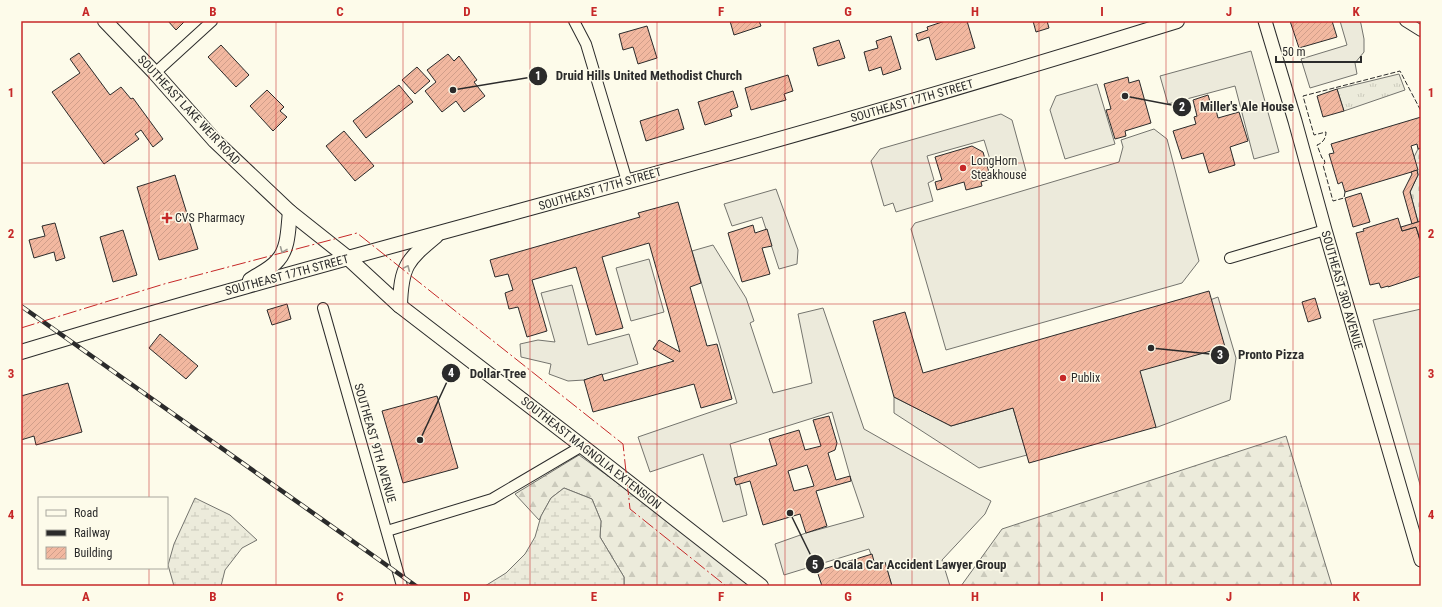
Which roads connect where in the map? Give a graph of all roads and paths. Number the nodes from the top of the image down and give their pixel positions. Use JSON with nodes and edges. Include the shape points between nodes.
{"nodes":[{"id":1,"x":105,"y":21,"type":"edge"},
{"id":2,"x":212,"y":21,"type":"edge"},
{"id":3,"x":574,"y":21,"type":"edge"},
{"id":4,"x":1177,"y":21,"type":"edge"},
{"id":5,"x":1265,"y":21,"type":"edge"},
{"id":6,"x":1405,"y":21,"type":"edge"},
{"id":7,"x":1421,"y":31,"type":"edge"},
{"id":8,"x":155,"y":73,"type":"junction"},
{"id":9,"x":627,"y":181,"type":"junction"},
{"id":10,"x":290,"y":212,"type":"junction"},
{"id":11,"x":1325,"y":230,"type":"junction"},
{"id":12,"x":441,"y":232,"type":"junction"},
{"id":13,"x":348,"y":258,"type":"junction"},
{"id":14,"x":1230,"y":258,"type":"dead end"},
{"id":15,"x":238,"y":288,"type":"junction"},
{"id":16,"x":400,"y":306,"type":"junction"},
{"id":17,"x":323,"y":308,"type":"dead end"},
{"id":18,"x":21,"y":352,"type":"edge"},
{"id":19,"x":582,"y":446,"type":"junction"},
{"id":20,"x":387,"y":531,"type":"junction"},
{"id":21,"x":1421,"y":560,"type":"edge"},
{"id":22,"x":402,"y":586,"type":"edge"},
{"id":23,"x":761,"y":586,"type":"edge"}],
"edges":[{"from":1,"to":8,"type":"main road","name":"SOUTHEAST LAKE WEIR ROAD"},
{"from":2,"to":8,"type":"street"},
{"from":3,"to":9,"type":"street","via":[[586,44]]},
{"from":4,"to":9,"type":"main road","name":"SOUTHEAST 17TH STREET","via":[[1021,70]]},
{"from":5,"to":11,"type":"street","name":"SOUTHEAST 3RD AVENUE"},
{"from":6,"to":7,"type":"street"},
{"from":8,"to":10,"type":"main road","name":"SOUTHEAST LAKE WEIR ROAD","via":[[215,141]]},
{"from":9,"to":12,"type":"main road","name":"SOUTHEAST 17TH STREET"},
{"from":10,"to":13,"type":"main road","name":"SOUTHEAST LAKE WEIR ROAD"},
{"from":10,"to":15,"type":"main road","one_way":true,"via":[[285,247],[279,260]]},
{"from":11,"to":14,"type":"street"},
{"from":11,"to":21,"type":"street","name":"SOUTHEAST 3RD AVENUE"},
{"from":12,"to":13,"type":"main road","name":"SOUTHEAST 17TH STREET"},
{"from":16,"to":12,"type":"main road","one_way":true,"via":[[401,285],[406,266],[416,253]]},
{"from":13,"to":15,"type":"main road","name":"SOUTHEAST 17TH STREET"},
{"from":13,"to":16,"type":"main road","name":"SOUTHEAST MAGNOLIA EXTENSION"},
{"from":15,"to":18,"type":"main road","name":"SOUTHEAST 17TH STREET"},
{"from":16,"to":19,"type":"main road","name":"SOUTHEAST MAGNOLIA EXTENSION"},
{"from":17,"to":20,"type":"street","name":"SOUTHEAST 9TH AVENUE"},
{"from":19,"to":20,"type":"street","via":[[492,499]]},
{"from":19,"to":23,"type":"main road","name":"SOUTHEAST MAGNOLIA EXTENSION"},
{"from":20,"to":22,"type":"street","name":"SOUTHEAST 9TH AVENUE"}]}
